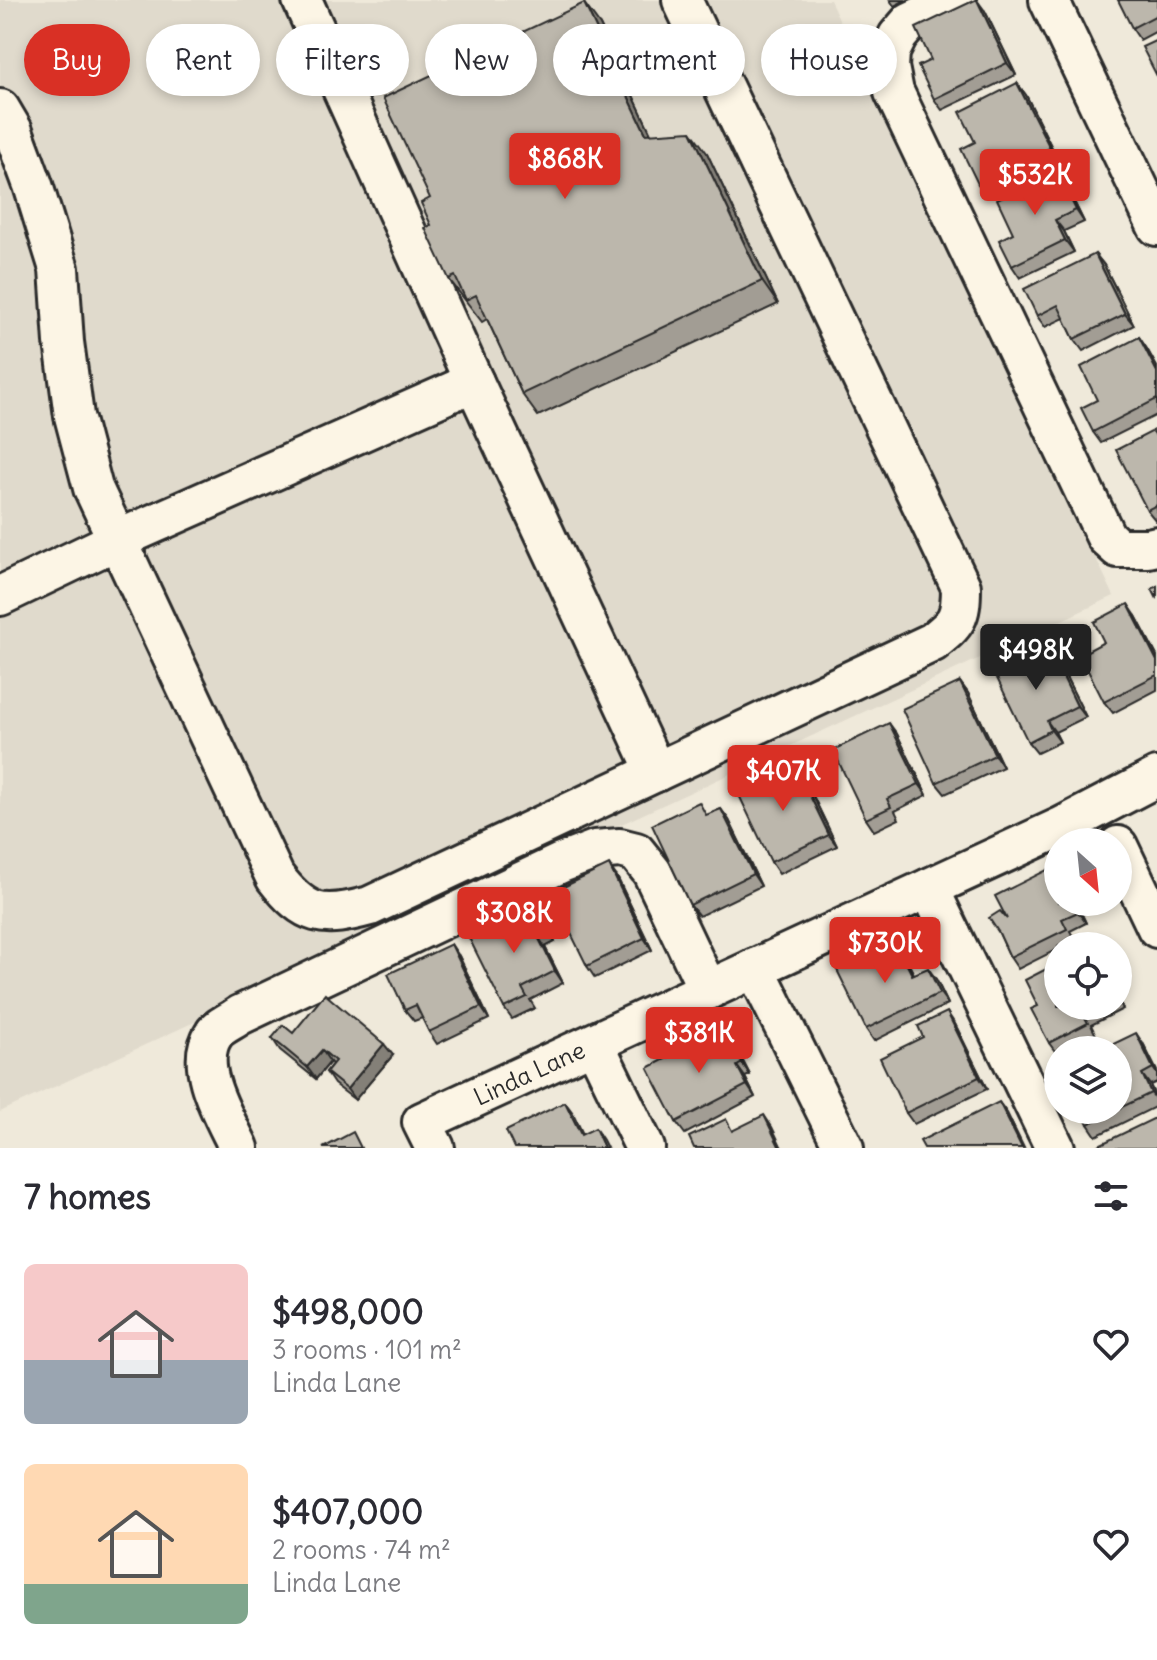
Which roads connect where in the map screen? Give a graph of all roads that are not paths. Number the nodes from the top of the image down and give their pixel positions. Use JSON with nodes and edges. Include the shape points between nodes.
{"nodes":[{"id":1,"x":302,"y":0,"type":"edge"},
{"id":2,"x":682,"y":0,"type":"edge"},
{"id":3,"x":956,"y":0,"type":"edge"},
{"id":4,"x":1049,"y":0,"type":"edge"},
{"id":5,"x":0,"y":109,"type":"edge"},
{"id":6,"x":1157,"y":226,"type":"edge"},
{"id":7,"x":474,"y":382,"type":"junction"},
{"id":8,"x":117,"y":540,"type":"junction"},
{"id":9,"x":1157,"y":546,"type":"edge"},
{"id":10,"x":0,"y":596,"type":"edge"},
{"id":11,"x":656,"y":772,"type":"junction"},
{"id":12,"x":1157,"y":777,"type":"edge"},
{"id":13,"x":1100,"y":807,"type":"junction"},
{"id":14,"x":1110,"y":828,"type":"edge"},
{"id":15,"x":1132,"y":876,"type":"edge"},
{"id":16,"x":929,"y":888,"type":"junction"},
{"id":17,"x":1157,"y":928,"type":"edge"},
{"id":18,"x":755,"y":968,"type":"junction"},
{"id":19,"x":708,"y":990,"type":"junction"},
{"id":20,"x":594,"y":1043,"type":"junction"},
{"id":21,"x":428,"y":1135,"type":"edge"},
{"id":22,"x":239,"y":1148,"type":"edge"},
{"id":23,"x":645,"y":1148,"type":"edge"},
{"id":24,"x":844,"y":1148,"type":"edge"},
{"id":25,"x":1055,"y":1148,"type":"edge"}],
"edges":[{"from":1,"to":7,"type":"street"},
{"from":2,"to":11,"type":"street","via":[[961,587],[961,608],[953,626],[933,642]]},
{"from":3,"to":9,"type":"street","via":[[910,22],[898,36],[890,52],[894,92],[1106,537],[1118,548]]},
{"from":4,"to":6,"type":"street"},
{"from":5,"to":8,"type":"street","via":[[33,185],[59,269],[74,416],[93,488]]},
{"from":7,"to":8,"type":"street"},
{"from":7,"to":11,"type":"street"},
{"from":8,"to":10,"type":"street"},
{"from":8,"to":11,"type":"street","via":[[275,877],[304,907],[341,914],[370,906]]},
{"from":12,"to":13,"type":"street","name":"Linda Lane"},
{"from":13,"to":14,"type":"street"},
{"from":13,"to":16,"type":"street","name":"Linda Lane"},
{"from":15,"to":17,"type":"street"},
{"from":16,"to":18,"type":"street","name":"Linda Lane"},
{"from":16,"to":25,"type":"street"},
{"from":18,"to":19,"type":"street","name":"Linda Lane"},
{"from":18,"to":24,"type":"street"},
{"from":19,"to":20,"type":"street","name":"Linda Lane"},
{"from":19,"to":22,"type":"street","via":[[652,872],[636,852],[595,850],[240,1015],[214,1033],[207,1071]]},
{"from":20,"to":21,"type":"street","name":"Linda Lane"},
{"from":20,"to":23,"type":"street"}]}
